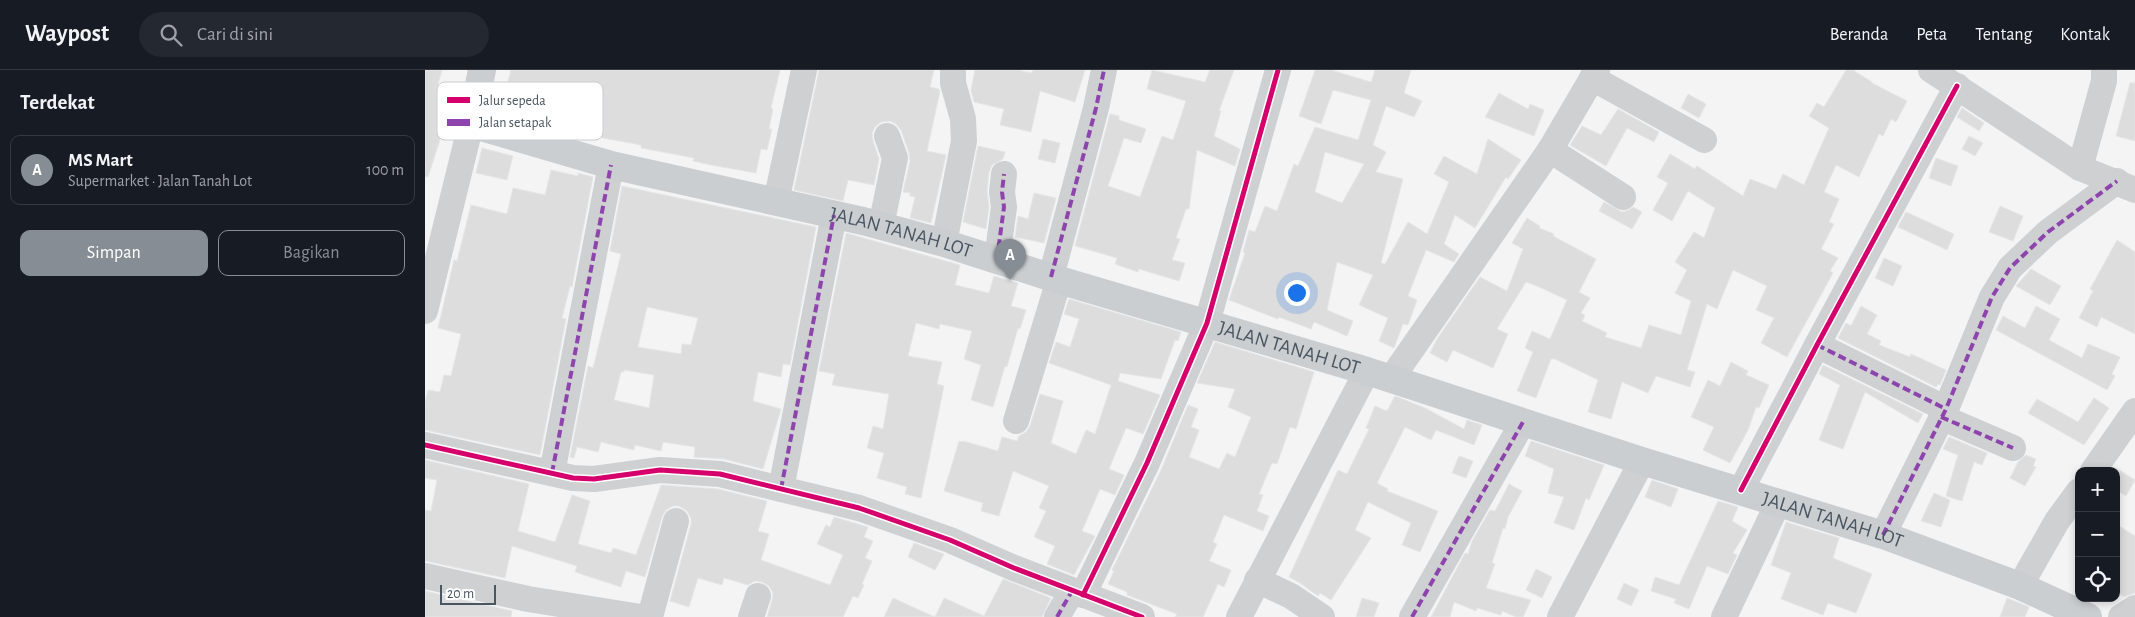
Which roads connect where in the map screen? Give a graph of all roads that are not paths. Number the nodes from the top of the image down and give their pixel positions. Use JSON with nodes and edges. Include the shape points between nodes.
{"nodes":[{"id":1,"x":804,"y":70,"type":"edge"},
{"id":2,"x":953,"y":70,"type":"edge"},
{"id":3,"x":1104,"y":70,"type":"edge"},
{"id":4,"x":1278,"y":70,"type":"edge"},
{"id":5,"x":1931,"y":70,"type":"edge"},
{"id":6,"x":2104,"y":70,"type":"edge"},
{"id":7,"x":1595,"y":74,"type":"edge"},
{"id":8,"x":1957,"y":86,"type":"junction"},
{"id":9,"x":887,"y":136,"type":"dead end"},
{"id":10,"x":465,"y":140,"type":"edge"},
{"id":11,"x":526,"y":140,"type":"edge"},
{"id":12,"x":1704,"y":140,"type":"dead end"},
{"id":13,"x":1550,"y":150,"type":"junction"},
{"id":14,"x":611,"y":165,"type":"junction"},
{"id":15,"x":2079,"y":168,"type":"junction"},
{"id":16,"x":1004,"y":174,"type":"dead end"},
{"id":17,"x":2126,"y":186,"type":"edge"},
{"id":18,"x":1623,"y":197,"type":"dead end"},
{"id":19,"x":776,"y":202,"type":"junction"},
{"id":20,"x":834,"y":215,"type":"junction"},
{"id":21,"x":435,"y":222,"type":"edge"},
{"id":22,"x":881,"y":226,"type":"junction"},
{"id":23,"x":944,"y":242,"type":"junction"},
{"id":24,"x":997,"y":259,"type":"junction"},
{"id":25,"x":1055,"y":278,"type":"junction"},
{"id":26,"x":425,"y":311,"type":"edge"},
{"id":27,"x":1207,"y":323,"type":"junction"},
{"id":28,"x":1817,"y":345,"type":"junction"},
{"id":29,"x":1379,"y":375,"type":"junction"},
{"id":30,"x":2135,"y":411,"type":"edge"},
{"id":31,"x":1944,"y":413,"type":"junction"},
{"id":32,"x":1016,"y":421,"type":"dead end"},
{"id":33,"x":1523,"y":422,"type":"junction"},
{"id":34,"x":425,"y":445,"type":"edge"},
{"id":35,"x":2013,"y":448,"type":"dead end"},
{"id":36,"x":1642,"y":461,"type":"junction"},
{"id":37,"x":2096,"y":467,"type":"edge"},
{"id":38,"x":552,"y":473,"type":"junction"},
{"id":39,"x":781,"y":489,"type":"junction"},
{"id":40,"x":1741,"y":490,"type":"junction"},
{"id":41,"x":2075,"y":496,"type":"edge"},
{"id":42,"x":1778,"y":503,"type":"junction"},
{"id":43,"x":677,"y":521,"type":"dead end"},
{"id":44,"x":1883,"y":535,"type":"junction"},
{"id":45,"x":425,"y":576,"type":"edge"},
{"id":46,"x":1257,"y":580,"type":"junction"},
{"id":47,"x":2020,"y":586,"type":"junction"},
{"id":48,"x":1077,"y":593,"type":"junction"},
{"id":49,"x":2135,"y":608,"type":"edge"},
{"id":50,"x":641,"y":617,"type":"edge"},
{"id":51,"x":651,"y":617,"type":"edge"},
{"id":52,"x":1057,"y":617,"type":"edge"},
{"id":53,"x":1141,"y":617,"type":"edge"},
{"id":54,"x":1239,"y":617,"type":"edge"},
{"id":55,"x":1322,"y":617,"type":"edge"},
{"id":56,"x":1412,"y":617,"type":"edge"},
{"id":57,"x":1560,"y":617,"type":"edge"},
{"id":58,"x":1724,"y":617,"type":"edge"},
{"id":59,"x":2088,"y":617,"type":"edge"},
{"id":60,"x":2121,"y":617,"type":"edge"}],
"edges":[{"from":1,"to":19,"type":"street"},
{"from":2,"to":23,"type":"street","via":[[964,141]]},
{"from":3,"to":25,"type":"street"},
{"from":4,"to":27,"type":"street"},
{"from":5,"to":8,"type":"street"},
{"from":6,"to":15,"type":"street","via":[[2104,81]]},
{"from":7,"to":12,"type":"street"},
{"from":7,"to":13,"type":"street"},
{"from":8,"to":15,"type":"street"},
{"from":8,"to":28,"type":"street"},
{"from":9,"to":22,"type":"street","via":[[895,158]]},
{"from":10,"to":21,"type":"street"},
{"from":11,"to":14,"type":"main road","name":"JALAN TANAH LOT"},
{"from":13,"to":18,"type":"street"},
{"from":13,"to":29,"type":"street"},
{"from":14,"to":19,"type":"main road","name":"JALAN TANAH LOT"},
{"from":14,"to":38,"type":"street"},
{"from":15,"to":17,"type":"street"},
{"from":16,"to":24,"type":"street","via":[[1004,207]]},
{"from":17,"to":31,"type":"street","via":[[2048,232],[2010,268],[1993,297]]},
{"from":19,"to":20,"type":"main road","name":"JALAN TANAH LOT"},
{"from":20,"to":22,"type":"main road","name":"JALAN TANAH LOT"},
{"from":20,"to":39,"type":"street"},
{"from":21,"to":26,"type":"street"},
{"from":22,"to":23,"type":"main road","name":"JALAN TANAH LOT"},
{"from":23,"to":24,"type":"main road","name":"JALAN TANAH LOT"},
{"from":24,"to":25,"type":"main road","name":"JALAN TANAH LOT"},
{"from":25,"to":27,"type":"main road","name":"JALAN TANAH LOT"},
{"from":25,"to":32,"type":"street"},
{"from":27,"to":29,"type":"main road","name":"JALAN TANAH LOT"},
{"from":27,"to":48,"type":"street","via":[[1147,463]]},
{"from":28,"to":31,"type":"street"},
{"from":28,"to":40,"type":"street"},
{"from":29,"to":33,"type":"main road","name":"JALAN TANAH LOT"},
{"from":29,"to":46,"type":"street"},
{"from":30,"to":37,"type":"street"},
{"from":31,"to":35,"type":"street"},
{"from":31,"to":44,"type":"street"},
{"from":33,"to":36,"type":"main road","name":"JALAN TANAH LOT"},
{"from":33,"to":56,"type":"street"},
{"from":34,"to":38,"type":"street"},
{"from":36,"to":40,"type":"main road","name":"JALAN TANAH LOT"},
{"from":36,"to":57,"type":"street"},
{"from":38,"to":39,"type":"street","via":[[594,479],[660,470],[720,474]]},
{"from":39,"to":48,"type":"street","via":[[859,508],[950,540]]},
{"from":40,"to":42,"type":"main road","name":"JALAN TANAH LOT"},
{"from":41,"to":47,"type":"street"},
{"from":42,"to":44,"type":"main road","name":"JALAN TANAH LOT"},
{"from":42,"to":58,"type":"street"},
{"from":43,"to":51,"type":"street"},
{"from":44,"to":47,"type":"main road","name":"JALAN TANAH LOT"},
{"from":45,"to":50,"type":"street","via":[[527,599]]},
{"from":46,"to":54,"type":"street"},
{"from":46,"to":55,"type":"street","via":[[1291,596]]},
{"from":47,"to":59,"type":"main road","name":"JALAN TANAH LOT"},
{"from":48,"to":52,"type":"street"},
{"from":48,"to":53,"type":"street"},
{"from":49,"to":60,"type":"street"}]}
